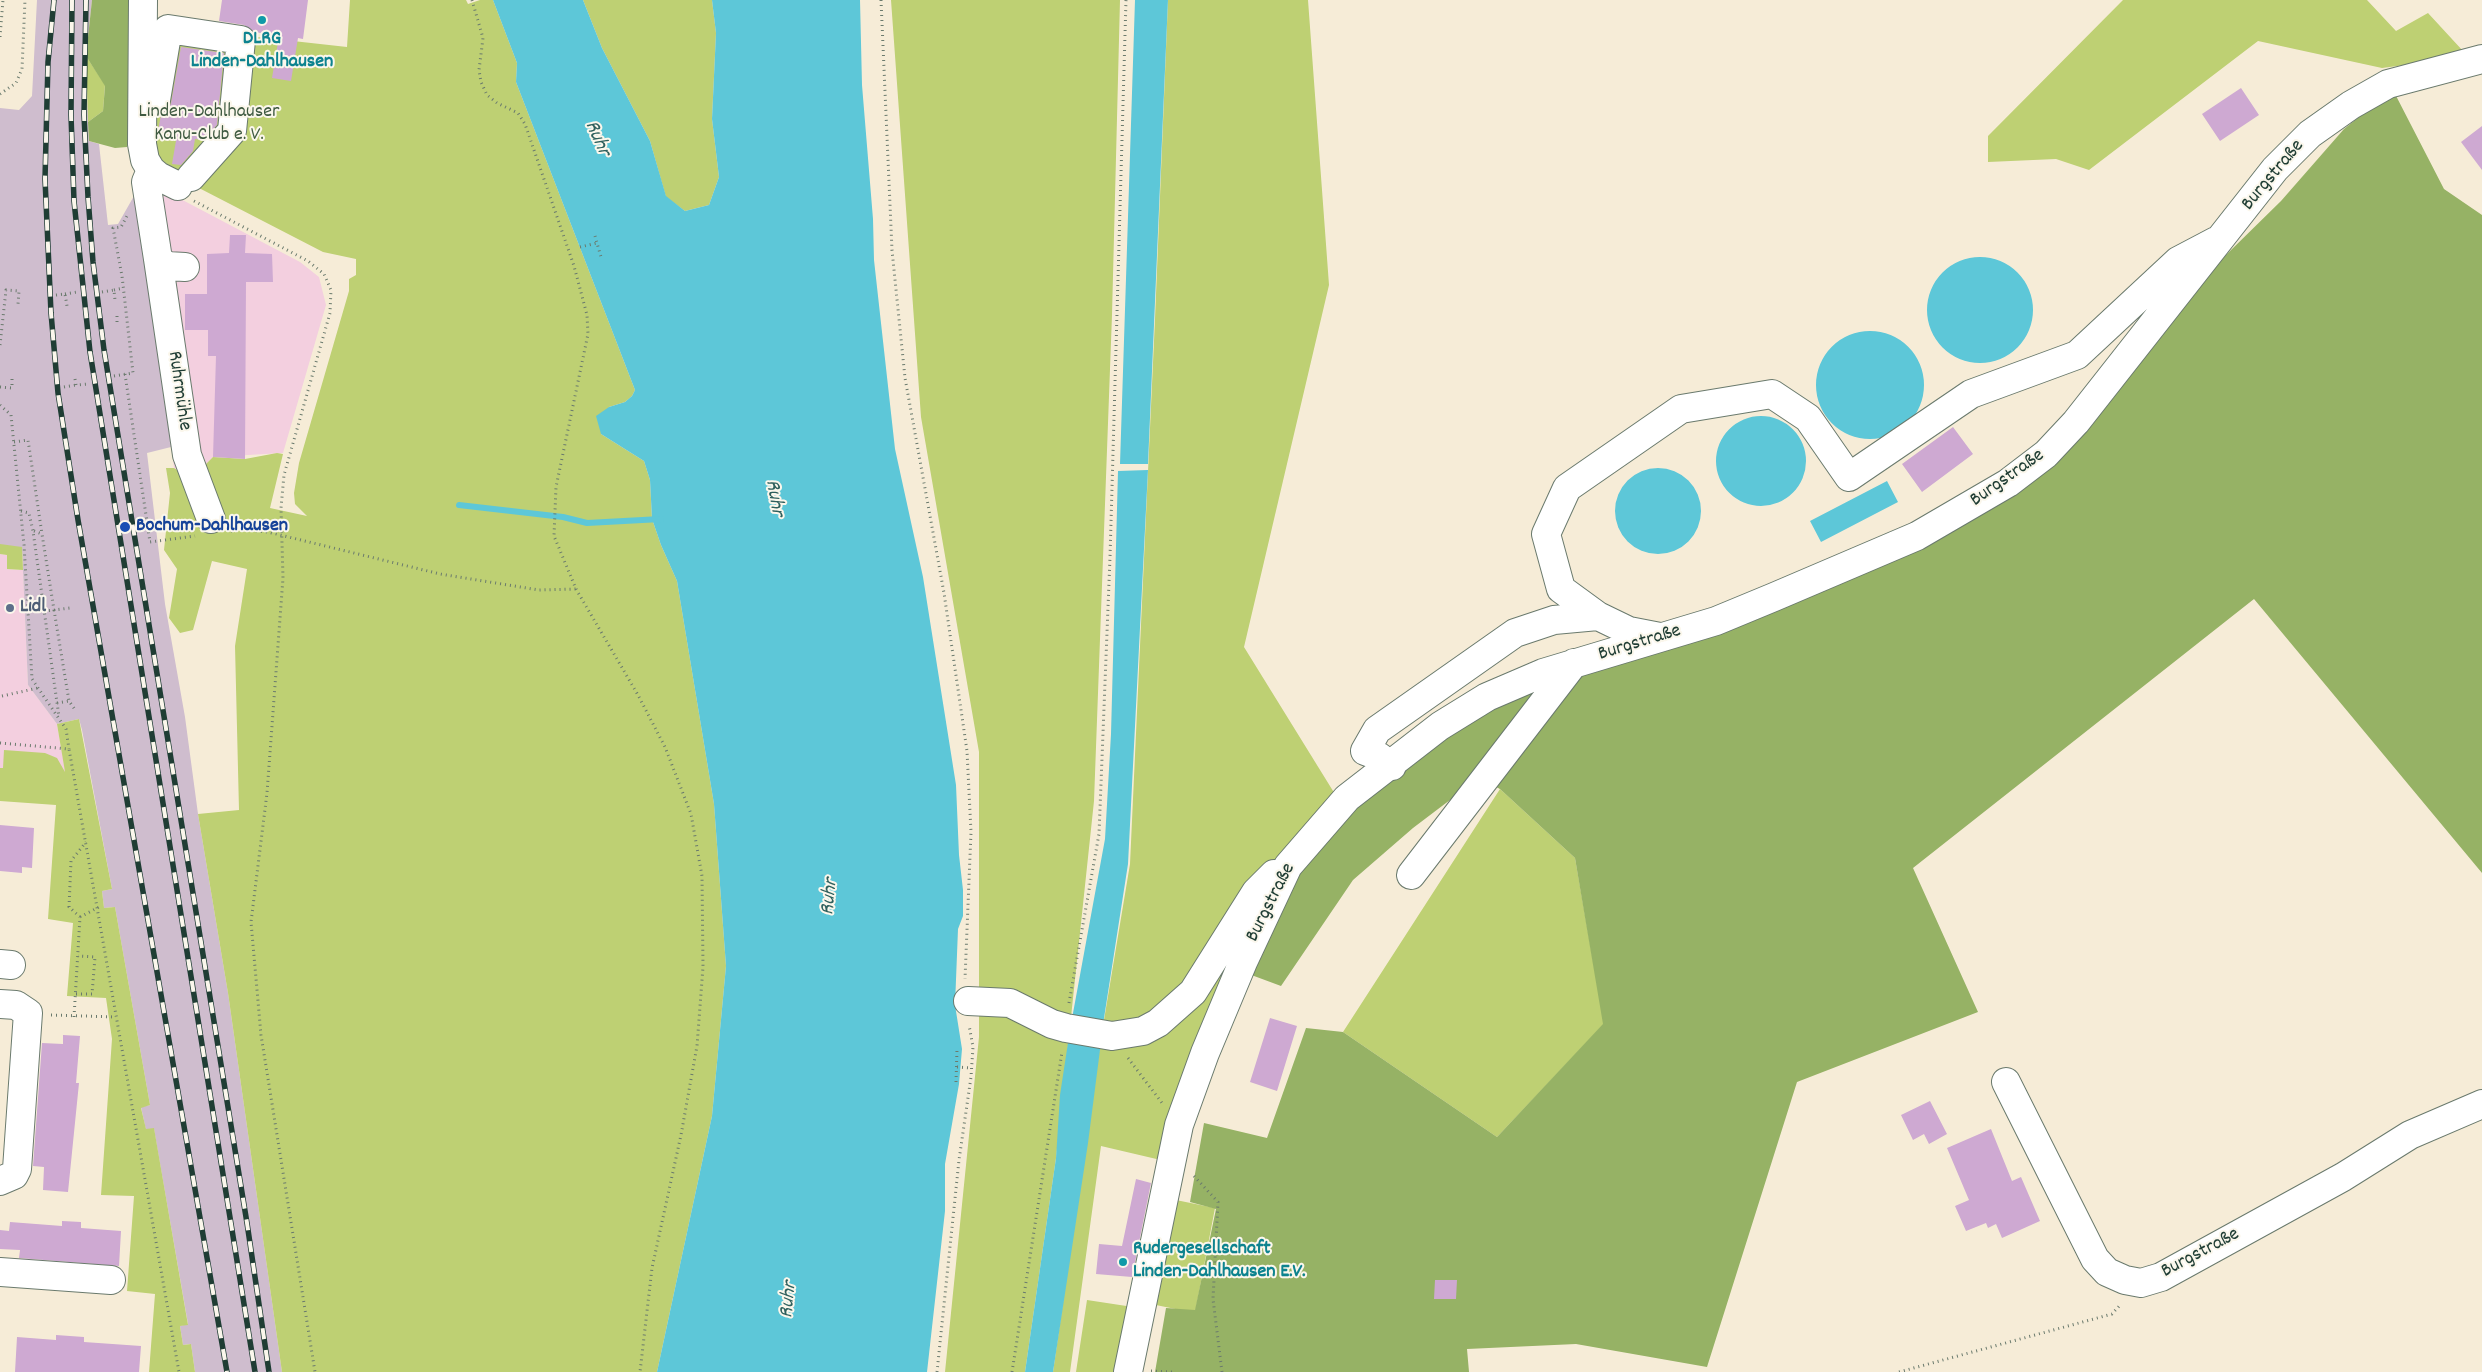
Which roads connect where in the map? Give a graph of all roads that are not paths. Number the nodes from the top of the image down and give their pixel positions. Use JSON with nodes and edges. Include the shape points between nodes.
{"nodes":[{"id":1,"x":143,"y":0,"type":"edge"},
{"id":2,"x":2482,"y":59,"type":"edge"},
{"id":3,"x":156,"y":100,"type":"dead end"},
{"id":4,"x":148,"y":176,"type":"junction"},
{"id":5,"x":2224,"y":237,"type":"junction"},
{"id":6,"x":158,"y":259,"type":"junction"},
{"id":7,"x":185,"y":266,"type":"dead end"},
{"id":8,"x":202,"y":528,"type":"road end"},
{"id":9,"x":1598,"y":616,"type":"junction"},
{"id":10,"x":1662,"y":637,"type":"junction"},
{"id":11,"x":1574,"y":663,"type":"junction"},
{"id":12,"x":1392,"y":766,"type":"junction"},
{"id":13,"x":1288,"y":866,"type":"junction"},
{"id":14,"x":1411,"y":875,"type":"dead end"},
{"id":15,"x":968,"y":1001,"type":"road end"},
{"id":16,"x":0,"y":1004,"type":"edge"},
{"id":17,"x":2006,"y":1082,"type":"dead end"},
{"id":18,"x":2482,"y":1104,"type":"edge"},
{"id":19,"x":0,"y":1181,"type":"edge"},
{"id":20,"x":0,"y":1272,"type":"edge"},
{"id":21,"x":111,"y":1280,"type":"dead end"},
{"id":22,"x":1128,"y":1372,"type":"edge"}],
"edges":[{"from":1,"to":4,"type":"street","name":"Ruhrmühle","via":[[142,144]]},
{"from":2,"to":5,"type":"street","name":"Burgstraße","via":[[2388,84],[2351,105],[2310,134],[2275,169]]},
{"from":3,"to":4,"type":"street","via":[[168,29],[240,40],[232,131],[184,182]]},
{"from":4,"to":6,"type":"street","name":"Ruhrmühle"},
{"from":5,"to":9,"type":"street","via":[[2178,261],[2077,355],[1971,394],[1849,478],[1808,418],[1772,394],[1681,409],[1567,488],[1546,534],[1561,588]]},
{"from":5,"to":10,"type":"street","name":"Burgstraße","via":[[2076,422],[2046,454],[2008,483],[1900,544],[1716,621]]},
{"from":6,"to":7,"type":"street","via":[[167,266]]},
{"from":6,"to":8,"type":"street","name":"Ruhrmühle","via":[[187,455]]},
{"from":9,"to":10,"type":"street","via":[[1629,631]]},
{"from":9,"to":12,"type":"street","via":[[1554,620],[1515,633],[1377,730],[1365,751]]},
{"from":10,"to":11,"type":"street","name":"Burgstraße"},
{"from":11,"to":12,"type":"street","name":"Burgstraße","via":[[1487,697],[1440,726]]},
{"from":11,"to":14,"type":"street"},
{"from":12,"to":13,"type":"street","name":"Burgstraße","via":[[1347,798]]},
{"from":13,"to":15,"type":"street","via":[[1270,877],[1256,892],[1193,992],[1177,1009],[1143,1031],[1112,1036],[1052,1024],[1010,1003]]},
{"from":13,"to":22,"type":"street","name":"Burgstraße","via":[[1243,962],[1179,1125]]},
{"from":16,"to":19,"type":"street","via":[[16,1005],[28,1014],[17,1169],[14,1175]]},
{"from":17,"to":18,"type":"street","name":"Burgstraße","via":[[2095,1258],[2108,1272],[2141,1283],[2161,1277],[2342,1177],[2410,1135]]},
{"from":20,"to":21,"type":"street"}]}
